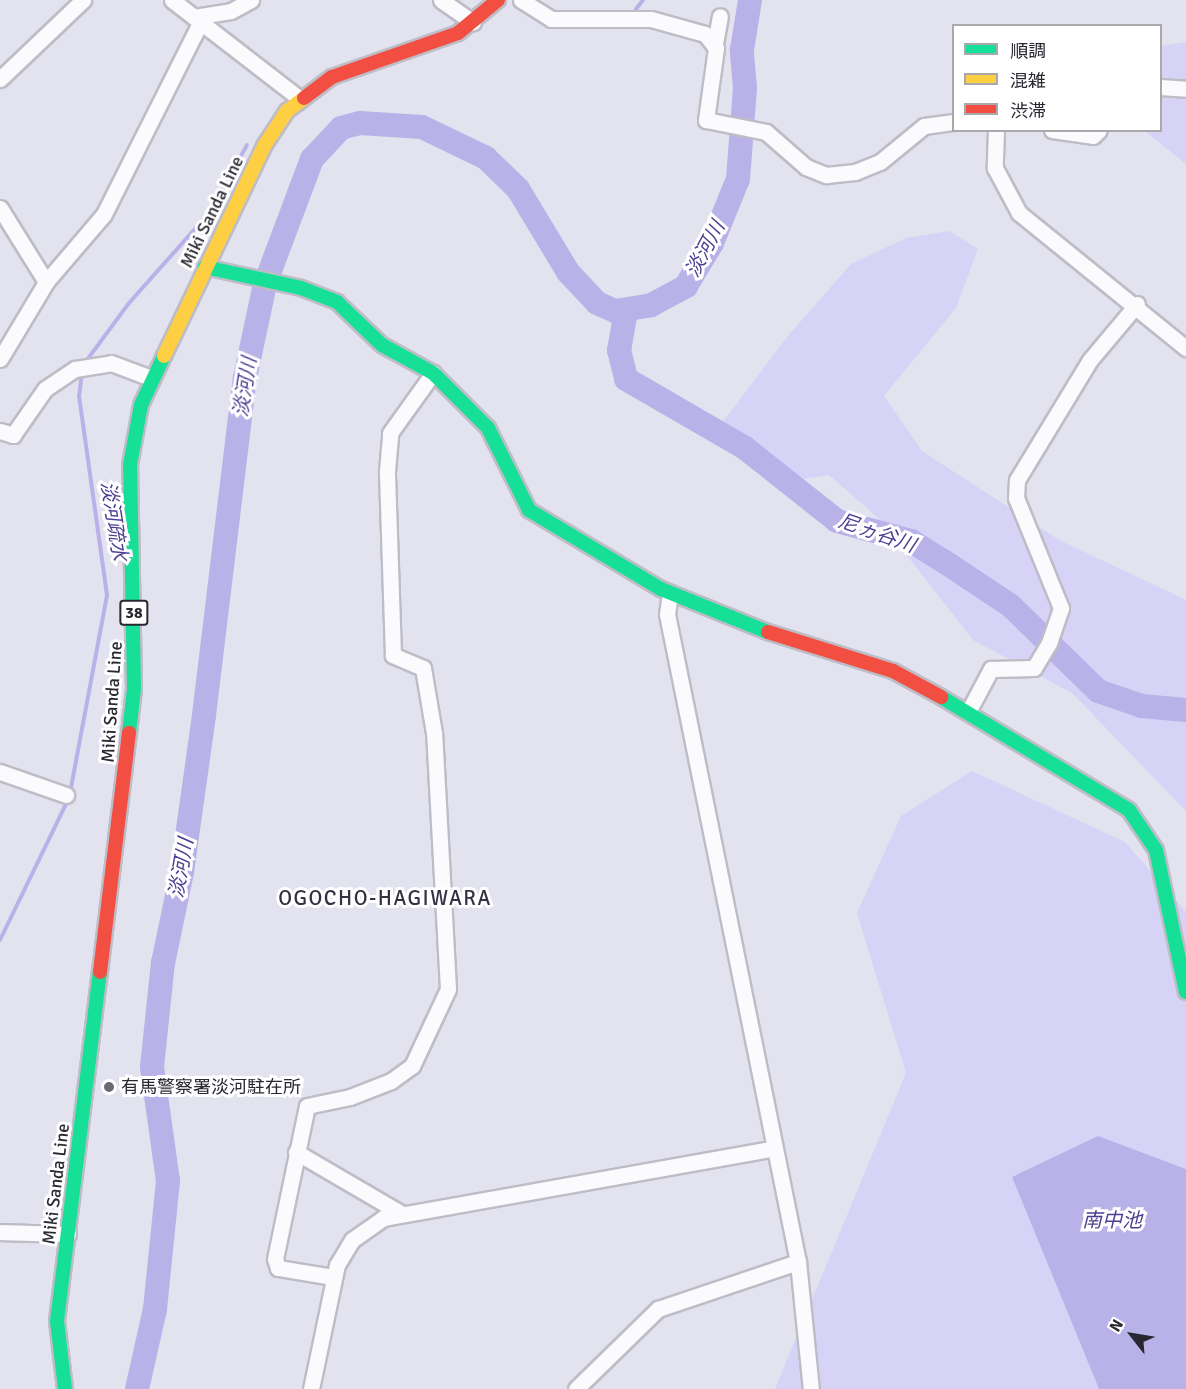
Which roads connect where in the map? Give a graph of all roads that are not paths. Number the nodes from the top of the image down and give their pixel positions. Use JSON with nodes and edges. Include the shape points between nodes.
{"nodes":[{"id":1,"x":83,"y":0,"type":"edge"},
{"id":2,"x":172,"y":0,"type":"edge"},
{"id":3,"x":251,"y":0,"type":"edge"},
{"id":4,"x":441,"y":0,"type":"edge"},
{"id":5,"x":498,"y":0,"type":"edge"},
{"id":6,"x":521,"y":0,"type":"edge"},
{"id":7,"x":720,"y":16,"type":"dead end"},
{"id":8,"x":197,"y":20,"type":"junction"},
{"id":9,"x":473,"y":22,"type":"junction"},
{"id":10,"x":716,"y":38,"type":"junction"},
{"id":11,"x":0,"y":79,"type":"edge"},
{"id":12,"x":1162,"y":87,"type":"edge"},
{"id":13,"x":1186,"y":89,"type":"edge"},
{"id":14,"x":299,"y":98,"type":"junction"},
{"id":15,"x":952,"y":122,"type":"edge"},
{"id":16,"x":996,"y":132,"type":"edge"},
{"id":17,"x":1066,"y":132,"type":"edge"},
{"id":18,"x":1097,"y":132,"type":"edge"},
{"id":19,"x":0,"y":208,"type":"edge"},
{"id":20,"x":205,"y":267,"type":"junction"},
{"id":21,"x":46,"y":282,"type":"junction"},
{"id":22,"x":1137,"y":304,"type":"junction"},
{"id":23,"x":1186,"y":348,"type":"edge"},
{"id":24,"x":0,"y":359,"type":"edge"},
{"id":25,"x":433,"y":373,"type":"junction"},
{"id":26,"x":151,"y":378,"type":"junction"},
{"id":27,"x":0,"y":430,"type":"edge"},
{"id":28,"x":670,"y":593,"type":"junction"},
{"id":29,"x":968,"y":712,"type":"junction"},
{"id":30,"x":0,"y":772,"type":"edge"},
{"id":31,"x":66,"y":795,"type":"dead end"},
{"id":32,"x":1186,"y":992,"type":"edge"},
{"id":33,"x":775,"y":1148,"type":"junction"},
{"id":34,"x":296,"y":1152,"type":"junction"},
{"id":35,"x":402,"y":1214,"type":"junction"},
{"id":36,"x":0,"y":1232,"type":"edge"},
{"id":37,"x":68,"y":1234,"type":"junction"},
{"id":38,"x":798,"y":1262,"type":"junction"},
{"id":39,"x":333,"y":1277,"type":"junction"},
{"id":40,"x":64,"y":1389,"type":"edge"},
{"id":41,"x":311,"y":1389,"type":"edge"},
{"id":42,"x":576,"y":1389,"type":"edge"},
{"id":43,"x":812,"y":1389,"type":"edge"}],
"edges":[{"from":1,"to":11,"type":"street"},
{"from":2,"to":8,"type":"street"},
{"from":3,"to":8,"type":"street","via":[[231,11]]},
{"from":4,"to":9,"type":"street"},
{"from":5,"to":9,"type":"main road","name":"Miki Sanda Line","number":"38"},
{"from":6,"to":10,"type":"street","via":[[551,19],[651,19]]},
{"from":7,"to":10,"type":"street"},
{"from":8,"to":14,"type":"street"},
{"from":8,"to":21,"type":"street","via":[[104,213]]},
{"from":9,"to":14,"type":"main road","name":"Miki Sanda Line","number":"38","via":[[447,38],[332,77]]},
{"from":10,"to":15,"type":"street","via":[[706,120],[766,132],[806,167],[826,175],[872,165],[924,126]]},
{"from":12,"to":13,"type":"street"},
{"from":14,"to":20,"type":"main road","name":"Miki Sanda Line","number":"38","via":[[268,138]]},
{"from":16,"to":22,"type":"street","via":[[995,168],[1019,213]]},
{"from":17,"to":18,"type":"street","via":[[1093,136]]},
{"from":19,"to":21,"type":"street"},
{"from":20,"to":25,"type":"main road","via":[[334,300],[382,345]]},
{"from":20,"to":26,"type":"main road","name":"Miki Sanda Line","number":"38"},
{"from":21,"to":24,"type":"street"},
{"from":22,"to":23,"type":"street"},
{"from":22,"to":29,"type":"street","via":[[1090,360],[1017,480],[1016,498],[1061,609],[1049,643],[1034,668],[991,669]]},
{"from":25,"to":28,"type":"main road","via":[[493,434],[529,510]]},
{"from":25,"to":34,"type":"street","via":[[390,433],[387,471],[393,655],[423,669],[429,694],[448,989],[412,1066],[381,1085],[307,1106]]},
{"from":26,"to":27,"type":"street","via":[[111,363],[82,369],[45,389],[13,435]]},
{"from":26,"to":37,"type":"main road","name":"Miki Sanda Line","number":"38","via":[[130,457],[134,689]]},
{"from":28,"to":29,"type":"main road","via":[[736,622],[893,671]]},
{"from":28,"to":33,"type":"street","via":[[667,614]]},
{"from":29,"to":32,"type":"main road","via":[[1097,786],[1142,824],[1156,850]]},
{"from":30,"to":31,"type":"street"},
{"from":33,"to":35,"type":"street","via":[[426,1214]]},
{"from":33,"to":38,"type":"street"},
{"from":34,"to":35,"type":"street"},
{"from":34,"to":39,"type":"street","via":[[275,1259],[278,1268]]},
{"from":35,"to":39,"type":"street","via":[[383,1218],[352,1240]]},
{"from":36,"to":37,"type":"street"},
{"from":37,"to":40,"type":"main road","name":"Miki Sanda Line","number":"38","via":[[56,1331]]},
{"from":38,"to":42,"type":"street","via":[[658,1309]]},
{"from":38,"to":43,"type":"street"},
{"from":39,"to":41,"type":"street"}]}
